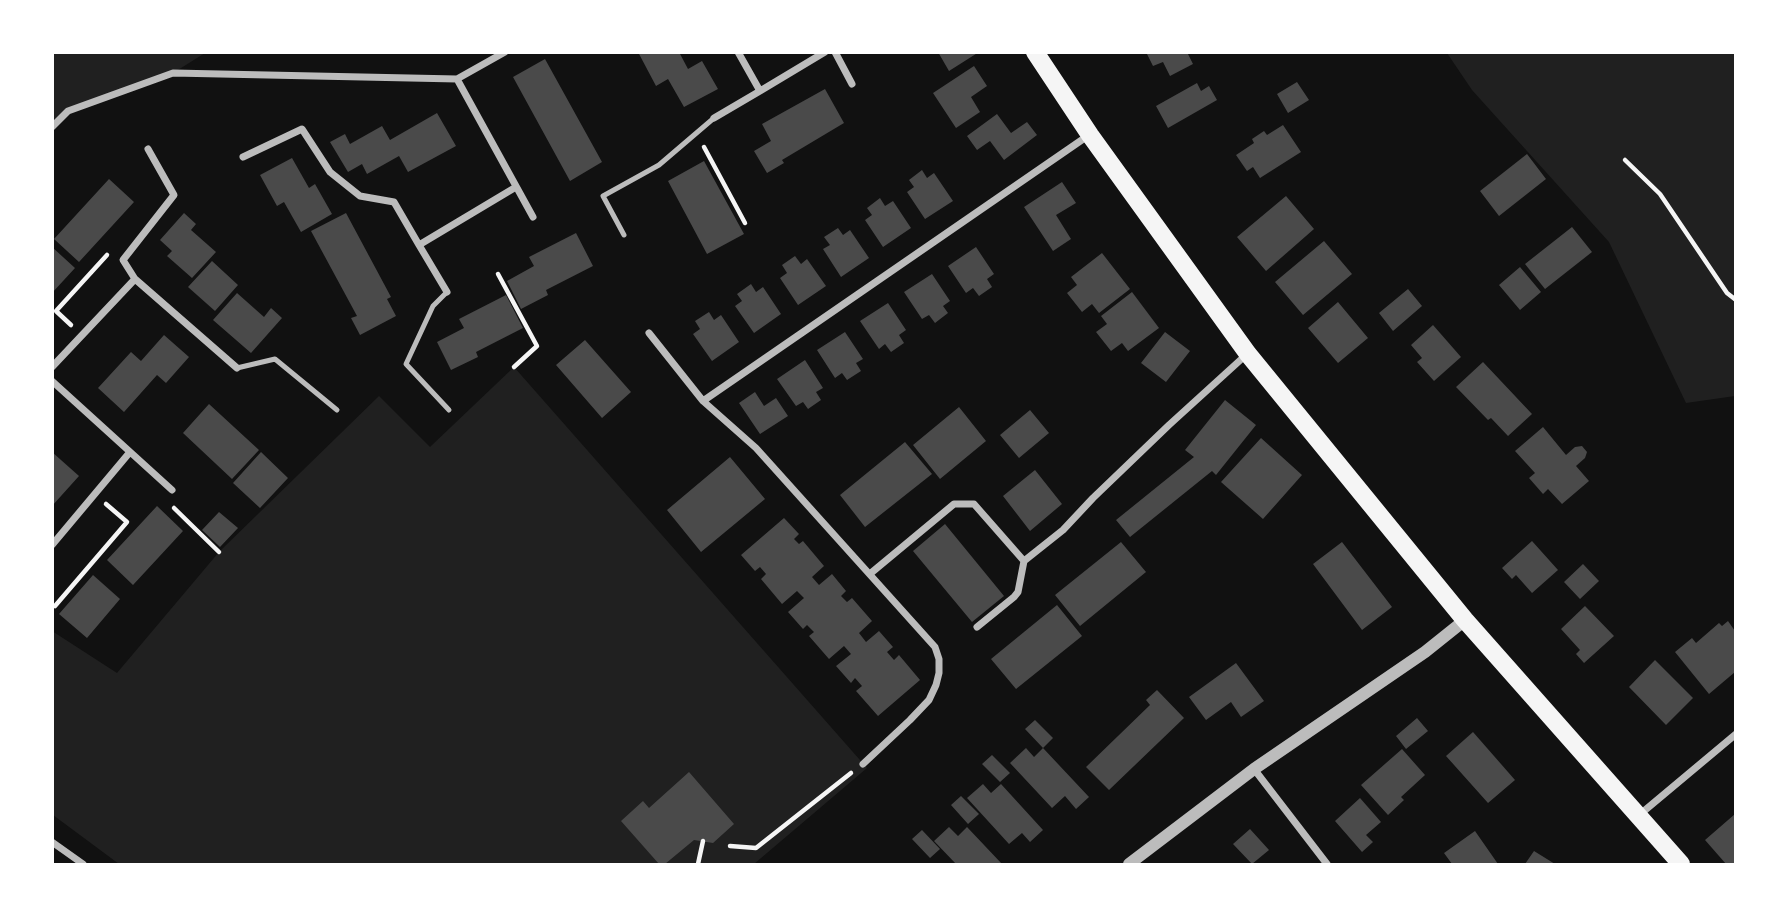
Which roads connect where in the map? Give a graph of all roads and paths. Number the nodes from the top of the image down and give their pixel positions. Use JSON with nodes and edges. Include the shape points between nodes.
{"nodes":[{"id":1,"x":505,"y":52,"type":"edge"},
{"id":2,"x":738,"y":52,"type":"edge"},
{"id":3,"x":825,"y":52,"type":"edge"},
{"id":4,"x":835,"y":52,"type":"edge"},
{"id":5,"x":1035,"y":52,"type":"edge"},
{"id":6,"x":457,"y":79,"type":"junction"},
{"id":7,"x":852,"y":83,"type":"dead end"},
{"id":8,"x":760,"y":91,"type":"junction"},
{"id":9,"x":714,"y":118,"type":"joint"},
{"id":10,"x":52,"y":127,"type":"edge"},
{"id":11,"x":696,"y":132,"type":"junction"},
{"id":12,"x":1090,"y":135,"type":"junction"},
{"id":13,"x":148,"y":149,"type":"dead end"},
{"id":14,"x":243,"y":156,"type":"dead end"},
{"id":15,"x":1625,"y":160,"type":"dead end"},
{"id":16,"x":516,"y":187,"type":"junction"},
{"id":17,"x":533,"y":217,"type":"dead end"},
{"id":18,"x":745,"y":223,"type":"dead end"},
{"id":19,"x":624,"y":235,"type":"dead end"},
{"id":20,"x":419,"y":244,"type":"junction"},
{"id":21,"x":109,"y":253,"type":"dead end"},
{"id":22,"x":499,"y":274,"type":"dead end"},
{"id":23,"x":135,"y":279,"type":"junction"},
{"id":24,"x":447,"y":292,"type":"joint"},
{"id":25,"x":1735,"y":300,"type":"edge"},
{"id":26,"x":649,"y":333,"type":"dead end"},
{"id":27,"x":82,"y":335,"type":"junction"},
{"id":28,"x":1248,"y":354,"type":"junction"},
{"id":29,"x":52,"y":367,"type":"edge"},
{"id":30,"x":514,"y":367,"type":"dead end"},
{"id":31,"x":237,"y":368,"type":"joint"},
{"id":32,"x":52,"y":381,"type":"edge"},
{"id":33,"x":703,"y":401,"type":"junction"},
{"id":34,"x":337,"y":410,"type":"dead end"},
{"id":35,"x":449,"y":410,"type":"dead end"},
{"id":36,"x":130,"y":452,"type":"junction"},
{"id":37,"x":172,"y":490,"type":"joint"},
{"id":38,"x":95,"y":494,"type":"junction"},
{"id":39,"x":52,"y":545,"type":"edge"},
{"id":40,"x":219,"y":552,"type":"dead end"},
{"id":41,"x":1024,"y":561,"type":"junction"},
{"id":42,"x":870,"y":573,"type":"junction"},
{"id":43,"x":55,"y":606,"type":"dead end"},
{"id":44,"x":1465,"y":620,"type":"junction"},
{"id":45,"x":977,"y":627,"type":"dead end"},
{"id":46,"x":1735,"y":734,"type":"edge"},
{"id":47,"x":863,"y":764,"type":"joint"},
{"id":48,"x":1254,"y":769,"type":"junction"},
{"id":49,"x":1637,"y":816,"type":"junction"},
{"id":50,"x":703,"y":841,"type":"dead end"},
{"id":51,"x":52,"y":842,"type":"edge"},
{"id":52,"x":730,"y":846,"type":"dead end"},
{"id":53,"x":83,"y":864,"type":"edge"},
{"id":54,"x":698,"y":864,"type":"edge"},
{"id":55,"x":1129,"y":864,"type":"edge"},
{"id":56,"x":1327,"y":864,"type":"edge"},
{"id":57,"x":1681,"y":864,"type":"edge"}],
"edges":[{"from":1,"to":6,"type":"street"},
{"from":2,"to":8,"type":"street"},
{"from":3,"to":8,"type":"street"},
{"from":4,"to":7,"type":"street"},
{"from":5,"to":12,"type":"main road"},
{"from":6,"to":10,"type":"street","via":[[173,73],[68,111]]},
{"from":6,"to":16,"type":"street"},
{"from":8,"to":9,"type":"street"},
{"from":9,"to":11,"type":"lane"},
{"from":11,"to":18,"type":"path"},
{"from":11,"to":19,"type":"lane","via":[[659,165],[603,196]]},
{"from":12,"to":28,"type":"main road"},
{"from":12,"to":33,"type":"street"},
{"from":13,"to":23,"type":"street","via":[[174,195],[122,260]]},
{"from":14,"to":20,"type":"street","via":[[302,129],[330,172],[360,196],[394,202]]},
{"from":15,"to":25,"type":"path","via":[[1660,194]]},
{"from":16,"to":17,"type":"street"},
{"from":16,"to":20,"type":"street"},
{"from":20,"to":24,"type":"street"},
{"from":21,"to":27,"type":"path","via":[[56,310]]},
{"from":22,"to":30,"type":"path","via":[[537,346]]},
{"from":23,"to":27,"type":"street"},
{"from":23,"to":31,"type":"street"},
{"from":24,"to":35,"type":"lane","via":[[433,306],[406,365]]},
{"from":26,"to":33,"type":"street"},
{"from":27,"to":29,"type":"street"},
{"from":28,"to":41,"type":"street","via":[[1063,530]]},
{"from":28,"to":44,"type":"main road"},
{"from":31,"to":34,"type":"lane","via":[[275,359]]},
{"from":32,"to":36,"type":"street"},
{"from":33,"to":42,"type":"street","via":[[756,448]]},
{"from":36,"to":37,"type":"street"},
{"from":36,"to":38,"type":"street"},
{"from":37,"to":40,"type":"path","via":[[172,506]]},
{"from":38,"to":39,"type":"street"},
{"from":38,"to":43,"type":"path","via":[[127,522]]},
{"from":41,"to":42,"type":"street","via":[[974,504],[954,504]]},
{"from":41,"to":45,"type":"street","via":[[1018,592]]},
{"from":42,"to":47,"type":"street","via":[[935,647],[939,673],[929,700]]},
{"from":44,"to":48,"type":"street"},
{"from":44,"to":49,"type":"main road"},
{"from":46,"to":49,"type":"street"},
{"from":47,"to":52,"type":"path","via":[[756,848]]},
{"from":48,"to":55,"type":"street"},
{"from":48,"to":56,"type":"street"},
{"from":49,"to":57,"type":"main road"},
{"from":50,"to":54,"type":"path"},
{"from":51,"to":53,"type":"street"}]}
